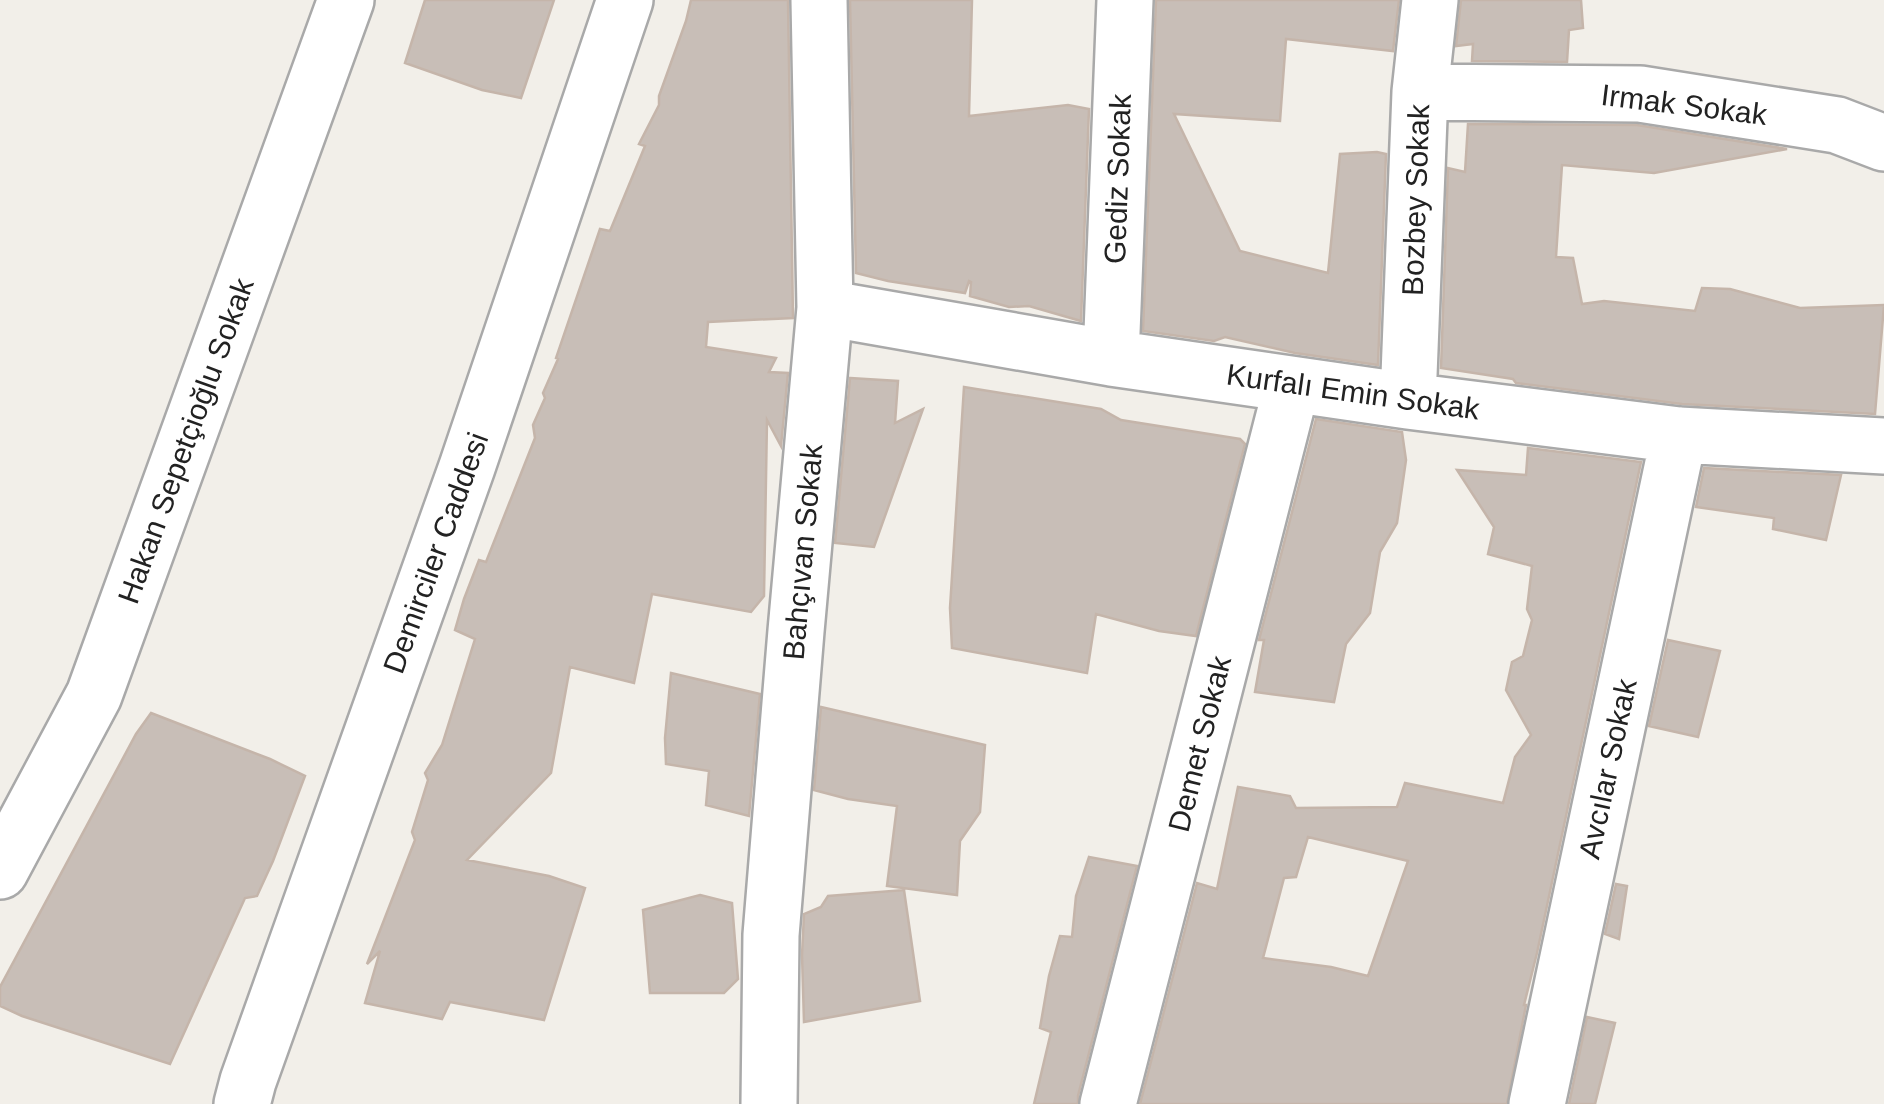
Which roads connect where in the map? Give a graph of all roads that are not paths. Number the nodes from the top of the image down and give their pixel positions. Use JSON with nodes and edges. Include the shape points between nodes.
{"nodes":[{"id":1,"x":346,"y":0,"type":"edge"},
{"id":2,"x":625,"y":0,"type":"edge"},
{"id":3,"x":819,"y":0,"type":"edge"},
{"id":4,"x":1125,"y":0,"type":"edge"},
{"id":5,"x":1430,"y":0,"type":"edge"},
{"id":6,"x":1420,"y":92,"type":"junction"},
{"id":7,"x":1884,"y":143,"type":"edge"},
{"id":8,"x":826,"y":308,"type":"junction"},
{"id":9,"x":1111,"y":358,"type":"junction"},
{"id":10,"x":1292,"y":385,"type":"junction"},
{"id":11,"x":1408,"y":401,"type":"junction"},
{"id":12,"x":1679,"y":435,"type":"junction"},
{"id":13,"x":1884,"y":446,"type":"edge"},
{"id":14,"x":0,"y":871,"type":"edge"},
{"id":15,"x":242,"y":1104,"type":"edge"},
{"id":16,"x":769,"y":1104,"type":"edge"},
{"id":17,"x":1108,"y":1104,"type":"edge"},
{"id":18,"x":1537,"y":1104,"type":"edge"}],
"edges":[{"from":1,"to":14,"type":"street","name":"Hakan Sepetçioğlu Sokak","via":[[94,696]]},
{"from":2,"to":15,"type":"street","name":"Demirciler Caddesi"},
{"from":3,"to":8,"type":"street","name":"Bahçıvan Sokak"},
{"from":4,"to":9,"type":"street","name":"Gediz Sokak"},
{"from":5,"to":6,"type":"street","name":"Bozbey Sokak"},
{"from":6,"to":7,"type":"street","name":"Irmak Sokak","via":[[1640,94],[1838,125]]},
{"from":6,"to":11,"type":"street","name":"Bozbey Sokak"},
{"from":8,"to":9,"type":"street","name":"Kurfalı Emin Sokak"},
{"from":8,"to":16,"type":"street","name":"Bahçıvan Sokak","via":[[772,935]]},
{"from":9,"to":10,"type":"street","name":"Kurfalı Emin Sokak"},
{"from":10,"to":11,"type":"street","name":"Kurfalı Emin Sokak"},
{"from":10,"to":17,"type":"street","name":"Demet Sokak"},
{"from":11,"to":12,"type":"street","name":"Kurfalı Emin Sokak"},
{"from":12,"to":13,"type":"street","name":"Kurfalı Emin Sokak"},
{"from":12,"to":18,"type":"street","name":"Avcılar Sokak"}]}
